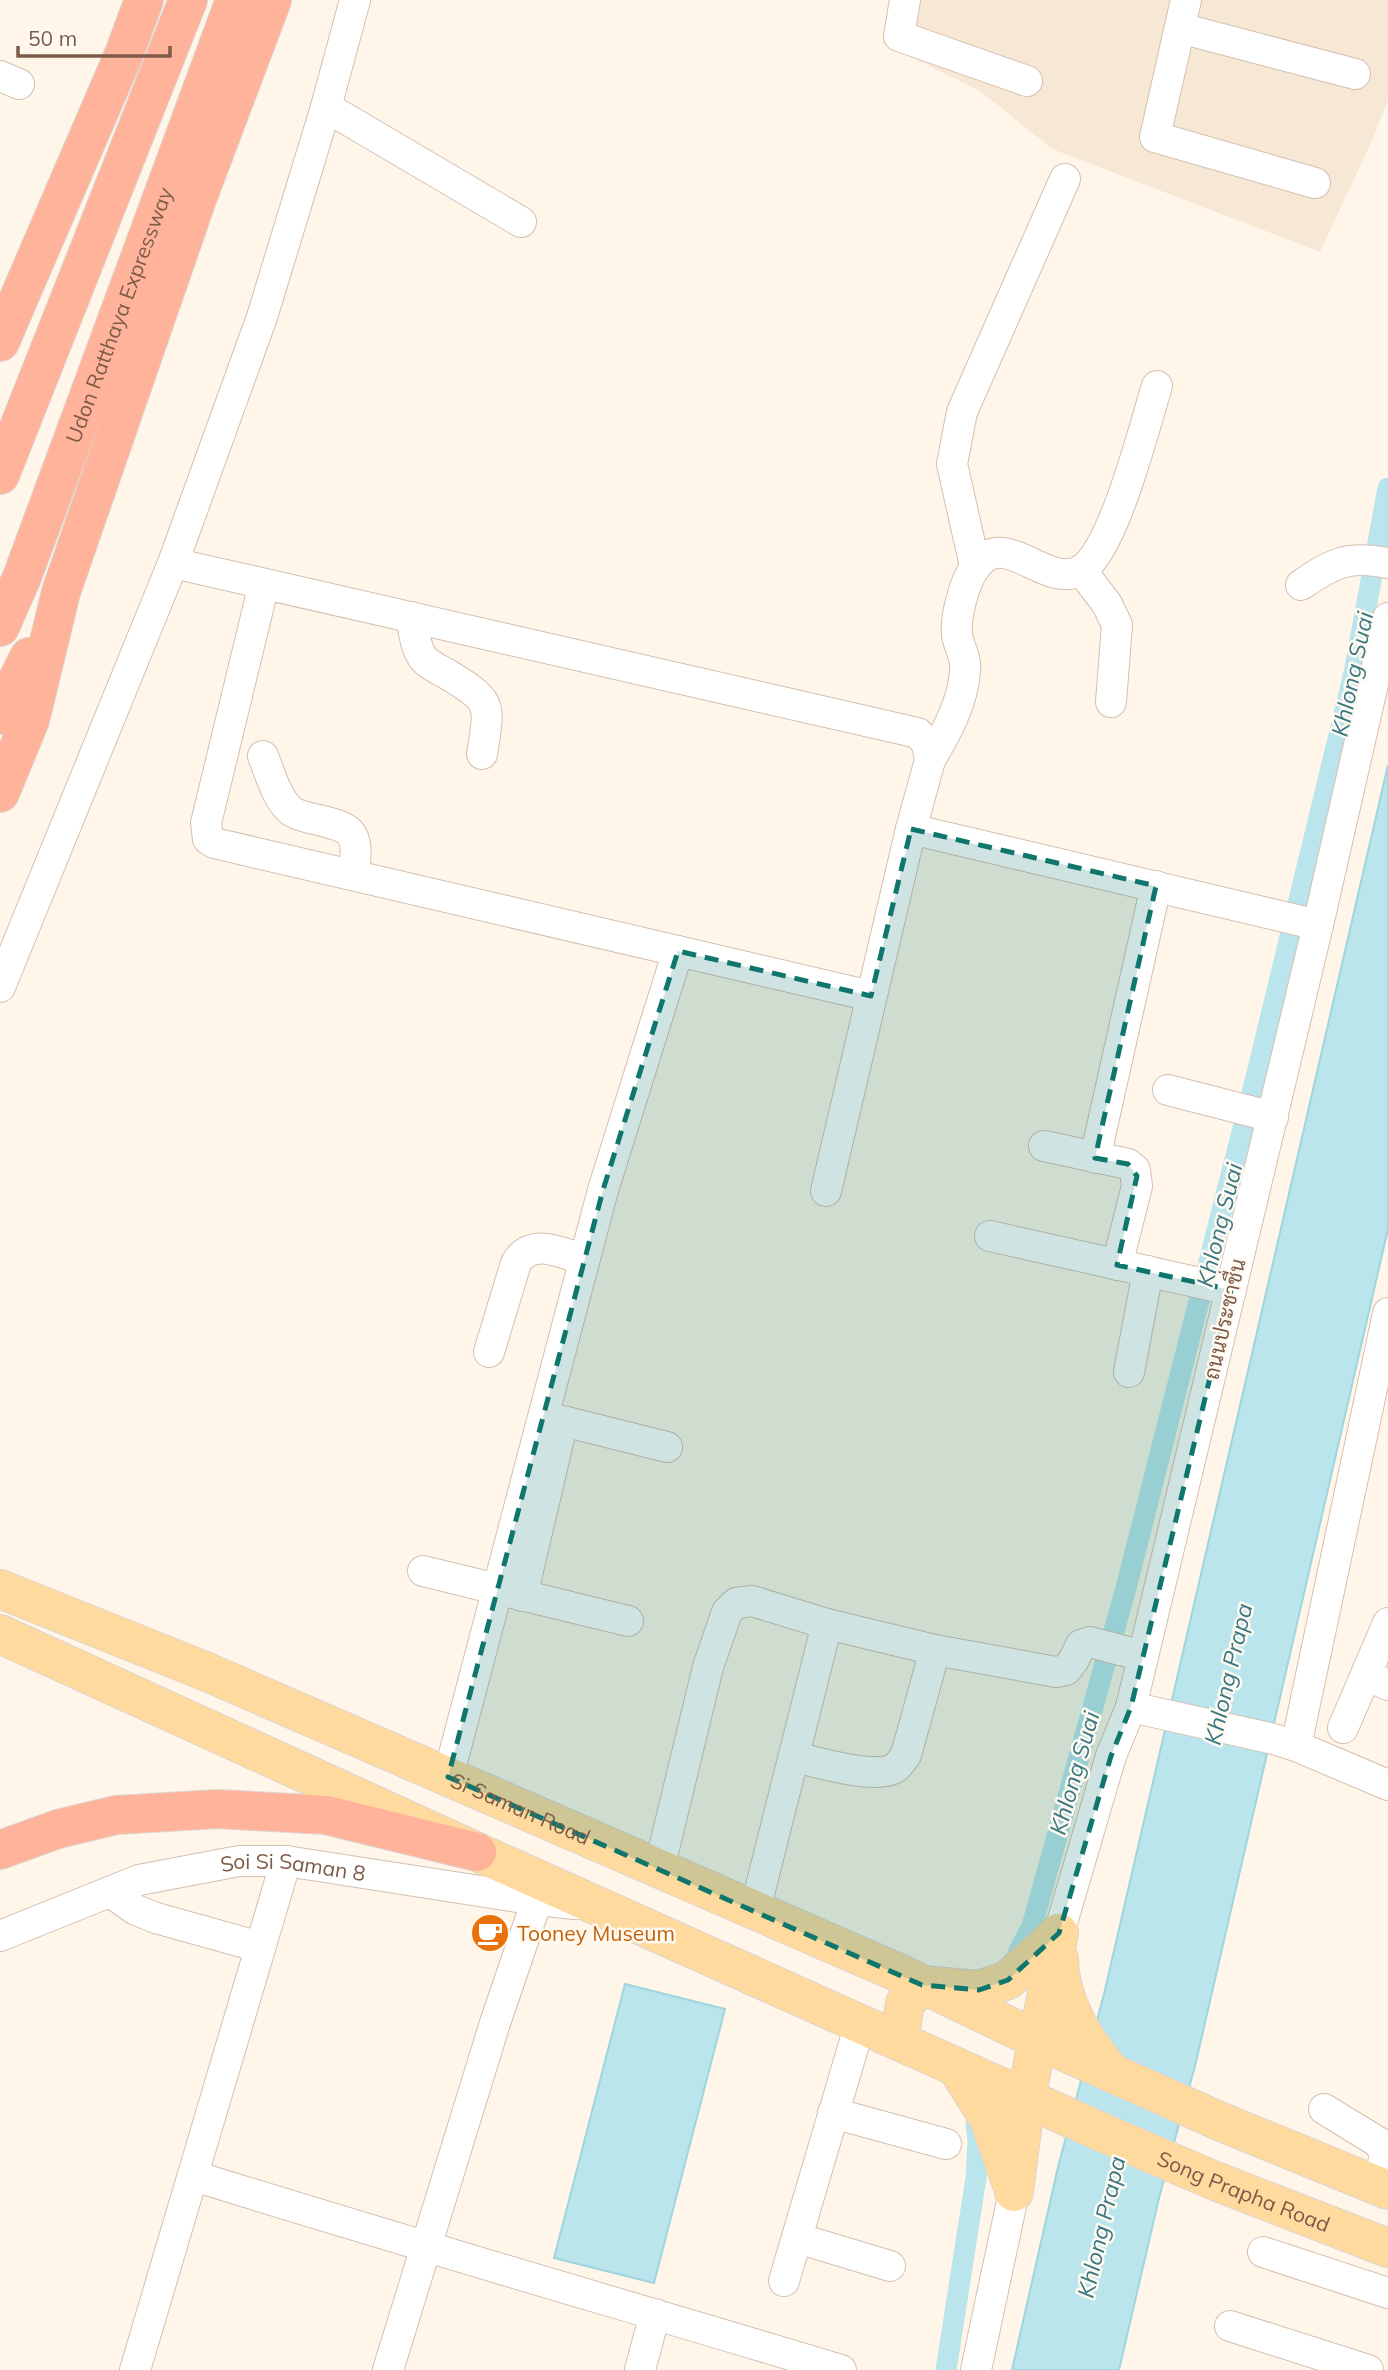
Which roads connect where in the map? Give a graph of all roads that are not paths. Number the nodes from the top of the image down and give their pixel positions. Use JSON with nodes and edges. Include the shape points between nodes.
{"nodes":[{"id":1,"x":144,"y":0,"type":"edge"},
{"id":2,"x":188,"y":0,"type":"edge"},
{"id":3,"x":235,"y":0,"type":"edge"},
{"id":4,"x":272,"y":0,"type":"edge"},
{"id":5,"x":355,"y":0,"type":"edge"},
{"id":6,"x":905,"y":0,"type":"edge"},
{"id":7,"x":1183,"y":14,"type":"edge"},
{"id":8,"x":1355,"y":74,"type":"dead end"},
{"id":9,"x":1027,"y":81,"type":"dead end"},
{"id":10,"x":326,"y":107,"type":"junction"},
{"id":11,"x":1065,"y":179,"type":"dead end"},
{"id":12,"x":1315,"y":183,"type":"dead end"},
{"id":13,"x":520,"y":222,"type":"dead end"},
{"id":14,"x":0,"y":342,"type":"edge"},
{"id":15,"x":1157,"y":386,"type":"dead end"},
{"id":16,"x":0,"y":475,"type":"edge"},
{"id":17,"x":1380,"y":562,"type":"edge"},
{"id":18,"x":173,"y":563,"type":"junction"},
{"id":19,"x":975,"y":566,"type":"junction"},
{"id":20,"x":1081,"y":570,"type":"junction"},
{"id":21,"x":264,"y":584,"type":"junction"},
{"id":22,"x":1301,"y":585,"type":"dead end"},
{"id":23,"x":61,"y":592,"type":"junction"},
{"id":24,"x":411,"y":617,"type":"junction"},
{"id":25,"x":1388,"y":618,"type":"edge"},
{"id":26,"x":0,"y":627,"type":"edge"},
{"id":27,"x":1111,"y":702,"type":"dead end"},
{"id":28,"x":0,"y":715,"type":"edge"},
{"id":29,"x":482,"y":754,"type":"dead end"},
{"id":30,"x":263,"y":756,"type":"dead end"},
{"id":31,"x":930,"y":760,"type":"junction"},
{"id":32,"x":0,"y":793,"type":"edge"},
{"id":33,"x":911,"y":829,"type":"junction"},
{"id":34,"x":354,"y":875,"type":"junction"},
{"id":35,"x":1156,"y":886,"type":"junction"},
{"id":36,"x":1303,"y":920,"type":"junction"},
{"id":37,"x":678,"y":951,"type":"junction"},
{"id":38,"x":0,"y":986,"type":"edge"},
{"id":39,"x":871,"y":996,"type":"junction"},
{"id":40,"x":1168,"y":1090,"type":"dead end"},
{"id":41,"x":1257,"y":1113,"type":"junction"},
{"id":42,"x":1044,"y":1146,"type":"dead end"},
{"id":43,"x":1095,"y":1158,"type":"junction"},
{"id":44,"x":826,"y":1191,"type":"dead end"},
{"id":45,"x":990,"y":1236,"type":"dead end"},
{"id":46,"x":584,"y":1259,"type":"junction"},
{"id":47,"x":1117,"y":1265,"type":"junction"},
{"id":48,"x":1148,"y":1271,"type":"junction"},
{"id":49,"x":1214,"y":1287,"type":"junction"},
{"id":50,"x":1388,"y":1313,"type":"edge"},
{"id":51,"x":489,"y":1352,"type":"dead end"},
{"id":52,"x":1129,"y":1372,"type":"dead end"},
{"id":53,"x":1381,"y":1374,"type":"edge"},
{"id":54,"x":667,"y":1447,"type":"dead end"},
{"id":55,"x":423,"y":1571,"type":"dead end"},
{"id":56,"x":0,"y":1589,"type":"edge"},
{"id":57,"x":509,"y":1593,"type":"junction"},
{"id":58,"x":628,"y":1621,"type":"dead end"},
{"id":59,"x":1388,"y":1623,"type":"edge"},
{"id":60,"x":827,"y":1624,"type":"junction"},
{"id":61,"x":0,"y":1634,"type":"edge"},
{"id":62,"x":935,"y":1650,"type":"junction"},
{"id":63,"x":1123,"y":1650,"type":"junction"},
{"id":64,"x":1377,"y":1680,"type":"edge"},
{"id":65,"x":1131,"y":1707,"type":"junction"},
{"id":66,"x":1343,"y":1728,"type":"dead end"},
{"id":67,"x":1285,"y":1742,"type":"junction"},
{"id":68,"x":795,"y":1757,"type":"junction"},
{"id":69,"x":448,"y":1777,"type":"junction"},
{"id":70,"x":1388,"y":1785,"type":"edge"},
{"id":71,"x":0,"y":1850,"type":"edge"},
{"id":72,"x":477,"y":1852,"type":"junction"},
{"id":73,"x":286,"y":1861,"type":"junction"},
{"id":74,"x":659,"y":1869,"type":"junction"},
{"id":75,"x":110,"y":1892,"type":"junction"},
{"id":76,"x":537,"y":1900,"type":"junction"},
{"id":77,"x":597,"y":1906,"type":"junction"},
{"id":78,"x":755,"y":1910,"type":"junction"},
{"id":79,"x":1059,"y":1933,"type":"junction"},
{"id":80,"x":0,"y":1936,"type":"edge"},
{"id":81,"x":260,"y":1947,"type":"junction"},
{"id":82,"x":922,"y":1985,"type":"junction"},
{"id":83,"x":860,"y":2024,"type":"junction"},
{"id":84,"x":1038,"y":2040,"type":"junction"},
{"id":85,"x":899,"y":2041,"type":"junction"},
{"id":86,"x":1094,"y":2059,"type":"junction"},
{"id":87,"x":957,"y":2068,"type":"junction"},
{"id":88,"x":1026,"y":2098,"type":"junction"},
{"id":89,"x":1324,"y":2109,"type":"dead end"},
{"id":90,"x":833,"y":2113,"type":"junction"},
{"id":91,"x":1204,"y":2115,"type":"junction"},
{"id":92,"x":1064,"y":2127,"type":"junction"},
{"id":93,"x":946,"y":2144,"type":"dead end"},
{"id":94,"x":1185,"y":2168,"type":"junction"},
{"id":95,"x":194,"y":2176,"type":"junction"},
{"id":96,"x":1384,"y":2188,"type":"edge"},
{"id":97,"x":1014,"y":2193,"type":"junction"},
{"id":98,"x":1328,"y":2225,"type":"junction"},
{"id":99,"x":797,"y":2238,"type":"junction"},
{"id":100,"x":426,"y":2248,"type":"junction"},
{"id":101,"x":1388,"y":2248,"type":"edge"},
{"id":102,"x":1263,"y":2252,"type":"dead end"},
{"id":103,"x":890,"y":2266,"type":"dead end"},
{"id":104,"x":1314,"y":2268,"type":"junction"},
{"id":105,"x":784,"y":2281,"type":"dead end"},
{"id":106,"x":1388,"y":2293,"type":"edge"},
{"id":107,"x":655,"y":2314,"type":"junction"},
{"id":108,"x":1230,"y":2326,"type":"dead end"},
{"id":109,"x":135,"y":2370,"type":"edge"},
{"id":110,"x":388,"y":2370,"type":"edge"},
{"id":111,"x":640,"y":2370,"type":"edge"},
{"id":112,"x":841,"y":2370,"type":"edge"},
{"id":113,"x":976,"y":2370,"type":"edge"},
{"id":114,"x":1368,"y":2370,"type":"edge"}],
"edges":[{"from":1,"to":14,"type":"highway"},
{"from":2,"to":16,"type":"highway"},
{"from":3,"to":26,"type":"highway","name":"Udon Ratthaya Expressway"},
{"from":4,"to":23,"type":"highway","via":[[197,199]]},
{"from":5,"to":10,"type":"street"},
{"from":6,"to":9,"type":"street","via":[[899,36]]},
{"from":7,"to":8,"type":"street"},
{"from":7,"to":12,"type":"street","via":[[1154,137]]},
{"from":10,"to":13,"type":"street"},
{"from":10,"to":18,"type":"street","via":[[262,317]]},
{"from":11,"to":19,"type":"street","via":[[962,412],[952,464]]},
{"from":15,"to":20,"type":"street","via":[[1118,509],[1101,547]]},
{"from":17,"to":22,"type":"street","via":[[1335,564]]},
{"from":18,"to":21,"type":"street"},
{"from":18,"to":38,"type":"street"},
{"from":19,"to":20,"type":"street","via":[[998,552],[1052,572],[1066,575]]},
{"from":19,"to":31,"type":"street","via":[[965,584],[957,634],[966,668],[962,690],[949,727]]},
{"from":20,"to":27,"type":"street","via":[[1117,625]]},
{"from":21,"to":24,"type":"street"},
{"from":21,"to":34,"type":"street","via":[[206,823],[208,839]]},
{"from":23,"to":28,"type":"highway"},
{"from":23,"to":32,"type":"highway","via":[[30,720]]},
{"from":24,"to":29,"type":"street","via":[[424,659],[476,692],[486,708]]},
{"from":24,"to":31,"type":"street","via":[[918,733],[927,744]]},
{"from":25,"to":36,"type":"street","name":"ถนนประชาชื่น"},
{"from":30,"to":34,"type":"street","via":[[291,811],[351,832],[356,841]]},
{"from":31,"to":33,"type":"street"},
{"from":33,"to":35,"type":"street"},
{"from":33,"to":39,"type":"street"},
{"from":34,"to":37,"type":"street"},
{"from":35,"to":36,"type":"street"},
{"from":35,"to":43,"type":"street"},
{"from":36,"to":41,"type":"street","name":"ถนนประชาชื่น"},
{"from":37,"to":39,"type":"street"},
{"from":37,"to":46,"type":"street"},
{"from":39,"to":44,"type":"street"},
{"from":40,"to":41,"type":"street"},
{"from":41,"to":49,"type":"street","name":"ถนนประชาชื่น"},
{"from":42,"to":43,"type":"street"},
{"from":43,"to":47,"type":"street","via":[[1128,1164],[1137,1176]]},
{"from":45,"to":47,"type":"street"},
{"from":46,"to":51,"type":"street","via":[[540,1248],[522,1254]]},
{"from":46,"to":57,"type":"street"},
{"from":47,"to":48,"type":"street"},
{"from":48,"to":49,"type":"street"},
{"from":48,"to":52,"type":"street"},
{"from":49,"to":63,"type":"street","name":"ถนนประชาชื่น"},
{"from":50,"to":53,"type":"street"},
{"from":53,"to":67,"type":"street"},
{"from":54,"to":57,"type":"street","via":[[563,1422]]},
{"from":55,"to":57,"type":"street"},
{"from":56,"to":69,"type":"main road","name":"Si Saman Road","via":[[207,1672]]},
{"from":57,"to":58,"type":"street"},
{"from":57,"to":69,"type":"street"},
{"from":59,"to":64,"type":"street"},
{"from":60,"to":62,"type":"street"},
{"from":60,"to":68,"type":"street"},
{"from":60,"to":74,"type":"street","via":[[752,1601],[736,1603],[727,1612],[708,1667]]},
{"from":61,"to":72,"type":"main road"},
{"from":62,"to":63,"type":"street","via":[[1056,1672],[1066,1670],[1081,1645],[1090,1642]]},
{"from":62,"to":68,"type":"street","via":[[906,1755],[895,1768],[879,1772],[843,1769]]},
{"from":63,"to":65,"type":"street","name":"ถนนประชาชื่น"},
{"from":64,"to":66,"type":"street"},
{"from":65,"to":67,"type":"street"},
{"from":65,"to":79,"type":"street","name":"ถนนประชาชื่น","via":[[1111,1756]]},
{"from":67,"to":70,"type":"street"},
{"from":68,"to":78,"type":"street"},
{"from":69,"to":74,"type":"main road","name":"Si Saman Road"},
{"from":71,"to":72,"type":"highway","via":[[116,1815],[218,1809],[326,1815]]},
{"from":72,"to":77,"type":"main road"},
{"from":73,"to":75,"type":"street","name":"Soi Si Saman 8","via":[[239,1861],[190,1869],[139,1880]]},
{"from":73,"to":76,"type":"street","name":"Soi Si Saman 8"},
{"from":73,"to":81,"type":"street"},
{"from":74,"to":78,"type":"main road","name":"Si Saman Road"},
{"from":75,"to":80,"type":"street","name":"Soi Si Saman 8"},
{"from":75,"to":81,"type":"street","via":[[156,1918]]},
{"from":76,"to":77,"type":"street","name":"Soi Si Saman 8"},
{"from":76,"to":100,"type":"street"},
{"from":77,"to":83,"type":"main road"},
{"from":78,"to":82,"type":"main road","name":"Si Saman Road"},
{"from":79,"to":82,"type":"main road","via":[[1007,1980],[979,1990]]},
{"from":79,"to":84,"type":"main road"},
{"from":79,"to":86,"type":"main road","via":[[1060,1974],[1068,2006]]},
{"from":81,"to":95,"type":"street"},
{"from":82,"to":84,"type":"main road","name":"Si Saman Road"},
{"from":82,"to":85,"type":"main road","via":[[905,2003]]},
{"from":83,"to":85,"type":"main road"},
{"from":83,"to":90,"type":"street"},
{"from":84,"to":86,"type":"main road"},
{"from":84,"to":88,"type":"main road"},
{"from":85,"to":87,"type":"main road"},
{"from":86,"to":91,"type":"main road"},
{"from":87,"to":88,"type":"main road"},
{"from":87,"to":97,"type":"main road","via":[[989,2119]]},
{"from":88,"to":92,"type":"main road"},
{"from":88,"to":97,"type":"main road"},
{"from":89,"to":96,"type":"street","via":[[1378,2142],[1385,2153]]},
{"from":90,"to":93,"type":"street"},
{"from":90,"to":99,"type":"street"},
{"from":91,"to":94,"type":"main road","via":[[1201,2136]]},
{"from":91,"to":96,"type":"main road"},
{"from":92,"to":94,"type":"main road","name":"Song Prapha Road","via":[[1108,2135]]},
{"from":92,"to":97,"type":"main road","via":[[1032,2154]]},
{"from":94,"to":98,"type":"main road","name":"Song Prapha Road"},
{"from":95,"to":100,"type":"street"},
{"from":95,"to":109,"type":"street"},
{"from":97,"to":113,"type":"street"},
{"from":98,"to":101,"type":"main road","name":"Song Prapha Road"},
{"from":98,"to":104,"type":"street"},
{"from":99,"to":103,"type":"street"},
{"from":99,"to":105,"type":"street"},
{"from":100,"to":107,"type":"street"},
{"from":100,"to":110,"type":"street"},
{"from":102,"to":104,"type":"street"},
{"from":104,"to":106,"type":"street"},
{"from":107,"to":111,"type":"street"},
{"from":107,"to":112,"type":"street"},
{"from":108,"to":114,"type":"street"}]}
